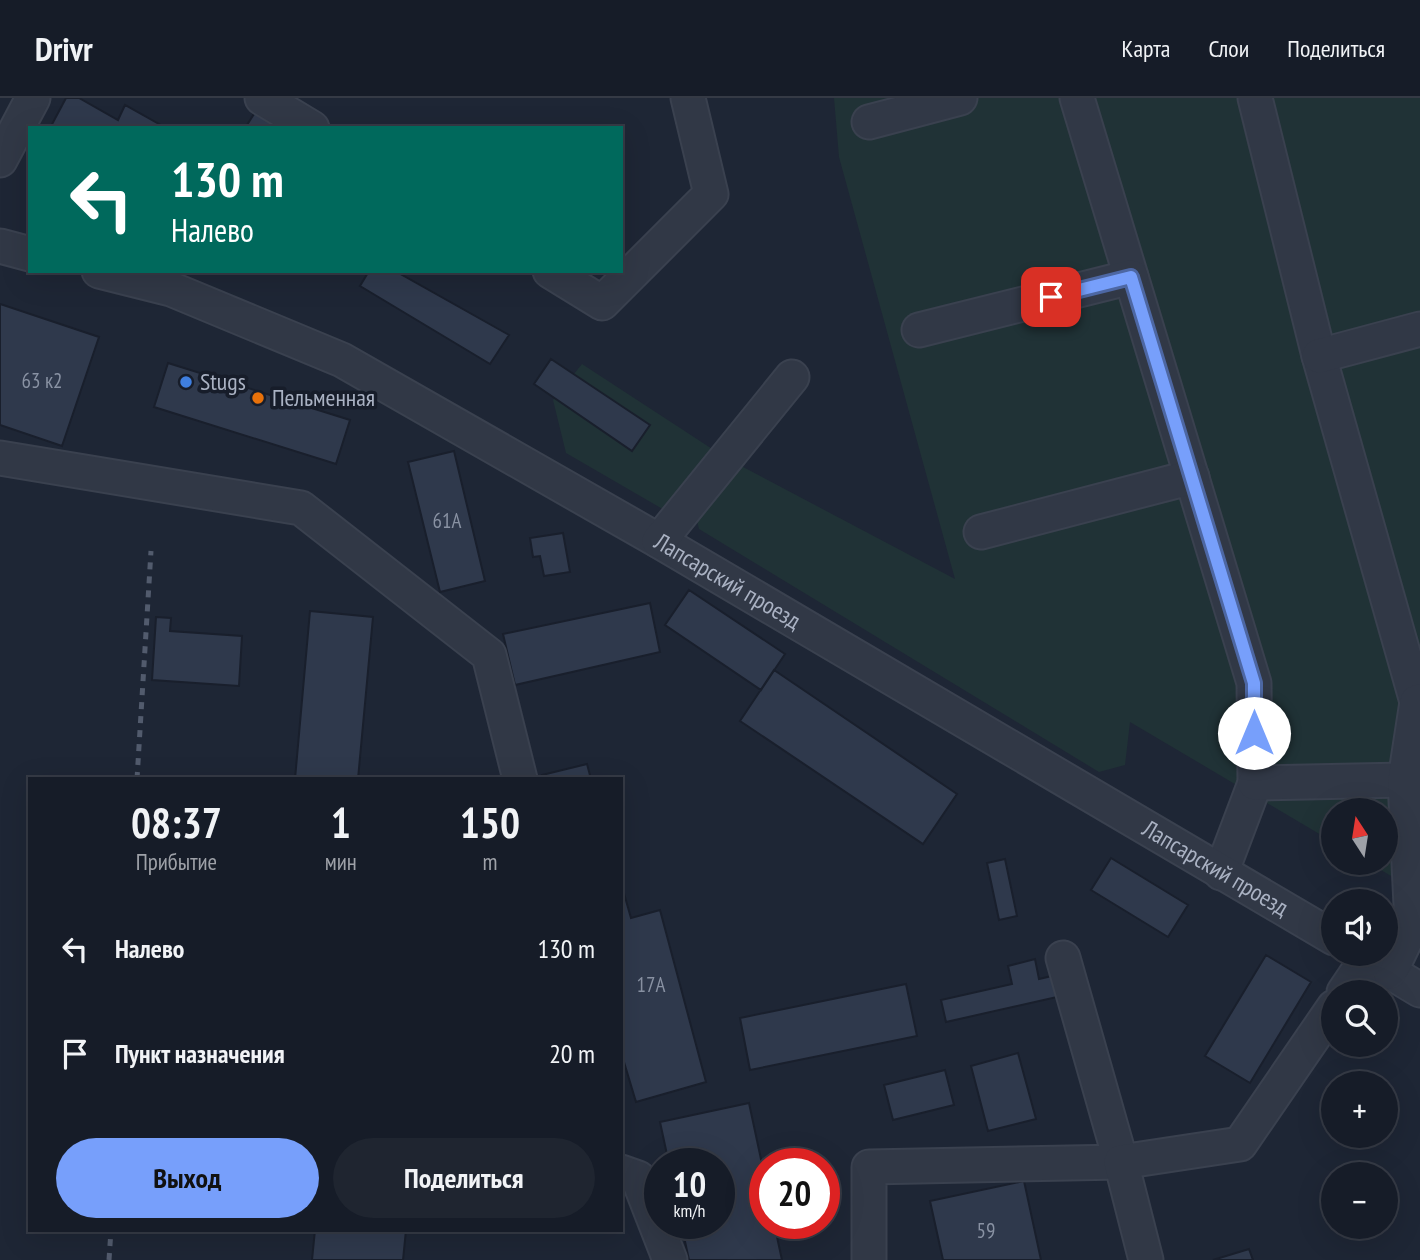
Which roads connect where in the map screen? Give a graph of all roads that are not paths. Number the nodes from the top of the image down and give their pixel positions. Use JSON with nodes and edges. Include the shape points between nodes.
{"nodes":[{"id":1,"x":33,"y":98,"type":"edge"},
{"id":2,"x":262,"y":98,"type":"edge"},
{"id":3,"x":688,"y":98,"type":"edge"},
{"id":4,"x":960,"y":98,"type":"edge"},
{"id":5,"x":1077,"y":98,"type":"edge"},
{"id":6,"x":1255,"y":98,"type":"edge"},
{"id":7,"x":869,"y":122,"type":"dead end"},
{"id":8,"x":309,"y":126,"type":"edge"},
{"id":9,"x":0,"y":160,"type":"edge"},
{"id":10,"x":0,"y":246,"type":"edge"},
{"id":11,"x":28,"y":253,"type":"edge"},
{"id":12,"x":107,"y":273,"type":"edge"},
{"id":13,"x":553,"y":273,"type":"edge"},
{"id":14,"x":1131,"y":277,"type":"junction"},
{"id":15,"x":919,"y":330,"type":"dead end"},
{"id":16,"x":1420,"y":330,"type":"edge"},
{"id":17,"x":1319,"y":356,"type":"junction"},
{"id":18,"x":792,"y":377,"type":"dead end"},
{"id":19,"x":0,"y":458,"type":"edge"},
{"id":20,"x":1192,"y":477,"type":"junction"},
{"id":21,"x":981,"y":532,"type":"dead end"},
{"id":22,"x":659,"y":541,"type":"junction"},
{"id":23,"x":1418,"y":702,"type":"edge"},
{"id":24,"x":520,"y":777,"type":"edge"},
{"id":25,"x":1405,"y":780,"type":"junction"},
{"id":26,"x":1255,"y":783,"type":"junction"},
{"id":27,"x":1221,"y":873,"type":"junction"},
{"id":28,"x":1416,"y":925,"type":"edge"},
{"id":29,"x":1321,"y":931,"type":"edge"},
{"id":30,"x":1398,"y":940,"type":"edge"},
{"id":31,"x":1063,"y":958,"type":"dead end"},
{"id":32,"x":1367,"y":966,"type":"edge"},
{"id":33,"x":1380,"y":966,"type":"edge"},
{"id":34,"x":1355,"y":980,"type":"edge"},
{"id":35,"x":1420,"y":990,"type":"edge"},
{"id":36,"x":1321,"y":1026,"type":"edge"},
{"id":37,"x":1121,"y":1162,"type":"junction"},
{"id":38,"x":623,"y":1173,"type":"edge"},
{"id":39,"x":670,"y":1260,"type":"edge"},
{"id":40,"x":869,"y":1260,"type":"edge"},
{"id":41,"x":1146,"y":1260,"type":"edge"}],
"edges":[{"from":1,"to":9,"type":"street"},
{"from":2,"to":8,"type":"street"},
{"from":3,"to":13,"type":"street","via":[[711,194],[602,303]]},
{"from":4,"to":7,"type":"street"},
{"from":5,"to":14,"type":"street"},
{"from":6,"to":17,"type":"street"},
{"from":10,"to":11,"type":"street"},
{"from":12,"to":22,"type":"street","name":"Лапсарский проезд","via":[[171,289],[342,360]]},
{"from":14,"to":15,"type":"street"},
{"from":14,"to":20,"type":"street"},
{"from":16,"to":17,"type":"street"},
{"from":17,"to":23,"type":"street"},
{"from":18,"to":22,"type":"street"},
{"from":19,"to":24,"type":"street","via":[[301,508],[489,655]]},
{"from":20,"to":21,"type":"street"},
{"from":20,"to":26,"type":"street","via":[[1254,683]]},
{"from":22,"to":27,"type":"street","name":"Лапсарский проезд"},
{"from":23,"to":25,"type":"street"},
{"from":25,"to":26,"type":"street"},
{"from":25,"to":28,"type":"street"},
{"from":26,"to":27,"type":"street"},
{"from":27,"to":29,"type":"street","name":"Лапсарский проезд"},
{"from":28,"to":30,"type":"street"},
{"from":31,"to":37,"type":"street"},
{"from":32,"to":34,"type":"street"},
{"from":33,"to":35,"type":"street"},
{"from":36,"to":37,"type":"street","via":[[1240,1144]]},
{"from":37,"to":40,"type":"street","via":[[869,1167]]},
{"from":37,"to":41,"type":"street"},
{"from":38,"to":39,"type":"street","via":[[638,1178]]}]}
